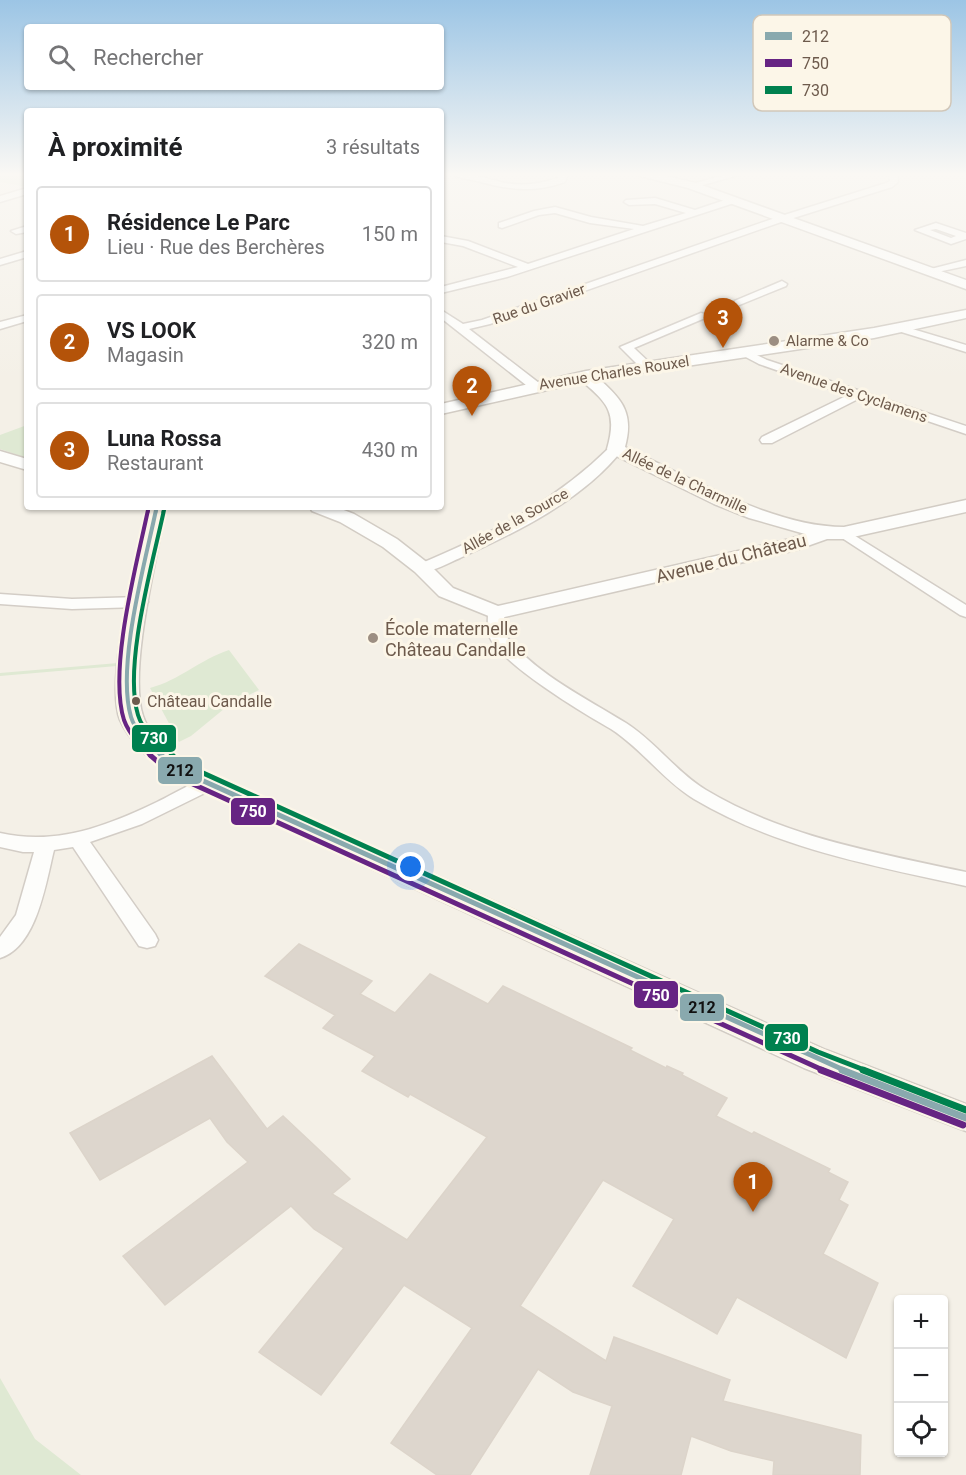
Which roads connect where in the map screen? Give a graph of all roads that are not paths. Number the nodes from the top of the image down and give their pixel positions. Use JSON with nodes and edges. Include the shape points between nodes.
{"nodes":[{"id":1,"x":459,"y":242,"type":"edge"},
{"id":2,"x":604,"y":242,"type":"edge"},
{"id":3,"x":716,"y":242,"type":"edge"},
{"id":4,"x":849,"y":242,"type":"edge"},
{"id":5,"x":24,"y":255,"type":"edge"},
{"id":6,"x":0,"y":262,"type":"edge"},
{"id":7,"x":966,"y":263,"type":"edge"},
{"id":8,"x":527,"y":267,"type":"junction"},
{"id":9,"x":928,"y":271,"type":"junction"},
{"id":10,"x":782,"y":284,"type":"dead end"},
{"id":11,"x":966,"y":285,"type":"edge"},
{"id":12,"x":444,"y":289,"type":"edge"},
{"id":13,"x":966,"y":314,"type":"edge"},
{"id":14,"x":444,"y":315,"type":"edge"},
{"id":15,"x":24,"y":319,"type":"edge"},
{"id":16,"x":0,"y":326,"type":"edge"},
{"id":17,"x":461,"y":328,"type":"junction"},
{"id":18,"x":899,"y":328,"type":"junction"},
{"id":19,"x":966,"y":349,"type":"edge"},
{"id":20,"x":744,"y":352,"type":"junction"},
{"id":21,"x":646,"y":367,"type":"junction"},
{"id":22,"x":585,"y":376,"type":"junction"},
{"id":23,"x":535,"y":386,"type":"junction"},
{"id":24,"x":859,"y":394,"type":"junction"},
{"id":25,"x":444,"y":408,"type":"edge"},
{"id":26,"x":966,"y":430,"type":"edge"},
{"id":27,"x":767,"y":440,"type":"dead end"},
{"id":28,"x":615,"y":448,"type":"junction"},
{"id":29,"x":0,"y":456,"type":"edge"},
{"id":30,"x":24,"y":464,"type":"edge"},
{"id":31,"x":966,"y":506,"type":"edge"},
{"id":32,"x":156,"y":510,"type":"edge"},
{"id":33,"x":326,"y":510,"type":"edge"},
{"id":34,"x":834,"y":533,"type":"junction"},
{"id":35,"x":422,"y":568,"type":"junction"},
{"id":36,"x":0,"y":599,"type":"edge"},
{"id":37,"x":140,"y":602,"type":"junction"},
{"id":38,"x":966,"y":612,"type":"edge"},
{"id":39,"x":495,"y":613,"type":"junction"},
{"id":40,"x":207,"y":784,"type":"junction"},
{"id":41,"x":0,"y":840,"type":"edge"},
{"id":42,"x":78,"y":840,"type":"junction"},
{"id":43,"x":46,"y":845,"type":"junction"},
{"id":44,"x":966,"y":879,"type":"edge"},
{"id":45,"x":147,"y":940,"type":"dead end"},
{"id":46,"x":0,"y":950,"type":"edge"},
{"id":47,"x":966,"y":1118,"type":"edge"}],
"edges":[{"from":1,"to":8,"type":"street"},
{"from":2,"to":8,"type":"street"},
{"from":3,"to":17,"type":"street","name":"Rue du Gravier"},
{"from":4,"to":9,"type":"street"},
{"from":5,"to":6,"type":"street"},
{"from":7,"to":9,"type":"street"},
{"from":8,"to":12,"type":"street"},
{"from":9,"to":11,"type":"street"},
{"from":10,"to":21,"type":"street","via":[[718,310],[700,310],[701,316],[626,346]]},
{"from":13,"to":18,"type":"street","name":"Avenue Charles Rouxel"},
{"from":14,"to":17,"type":"street"},
{"from":15,"to":16,"type":"street"},
{"from":17,"to":23,"type":"street"},
{"from":18,"to":19,"type":"street"},
{"from":18,"to":20,"type":"street","name":"Avenue Charles Rouxel"},
{"from":20,"to":21,"type":"street","name":"Avenue Charles Rouxel"},
{"from":20,"to":24,"type":"street","name":"Avenue des Cyclamens"},
{"from":21,"to":22,"type":"street","name":"Avenue Charles Rouxel"},
{"from":22,"to":23,"type":"street","name":"Avenue Charles Rouxel"},
{"from":22,"to":28,"type":"street","via":[[618,407],[620,435]]},
{"from":23,"to":25,"type":"street","name":"Avenue Charles Rouxel"},
{"from":24,"to":26,"type":"street","name":"Avenue des Cyclamens"},
{"from":24,"to":27,"type":"street"},
{"from":28,"to":34,"type":"street","name":"Allée de la Charmille","via":[[756,514]]},
{"from":28,"to":35,"type":"street","name":"Allée de la Source","via":[[596,470],[551,503],[484,541]]},
{"from":29,"to":30,"type":"street"},
{"from":31,"to":34,"type":"street","name":"Avenue du Château"},
{"from":32,"to":37,"type":"street"},
{"from":33,"to":35,"type":"street","via":[[371,531]]},
{"from":34,"to":38,"type":"street","name":"Allée de la Charmille"},
{"from":34,"to":39,"type":"street","name":"Avenue du Château"},
{"from":35,"to":39,"type":"street","via":[[446,592]]},
{"from":36,"to":37,"type":"street","via":[[72,604]]},
{"from":37,"to":40,"type":"street","via":[[128,684],[130,715],[148,743],[177,769]]},
{"from":39,"to":44,"type":"street","via":[[497,635],[523,661],[575,700],[637,738],[699,794],[744,818],[798,837]]},
{"from":40,"to":42,"type":"street"},
{"from":40,"to":47,"type":"street","via":[[814,1059]]},
{"from":41,"to":43,"type":"street"},
{"from":42,"to":43,"type":"street"},
{"from":42,"to":45,"type":"street"},
{"from":43,"to":46,"type":"street","via":[[28,917]]}]}
